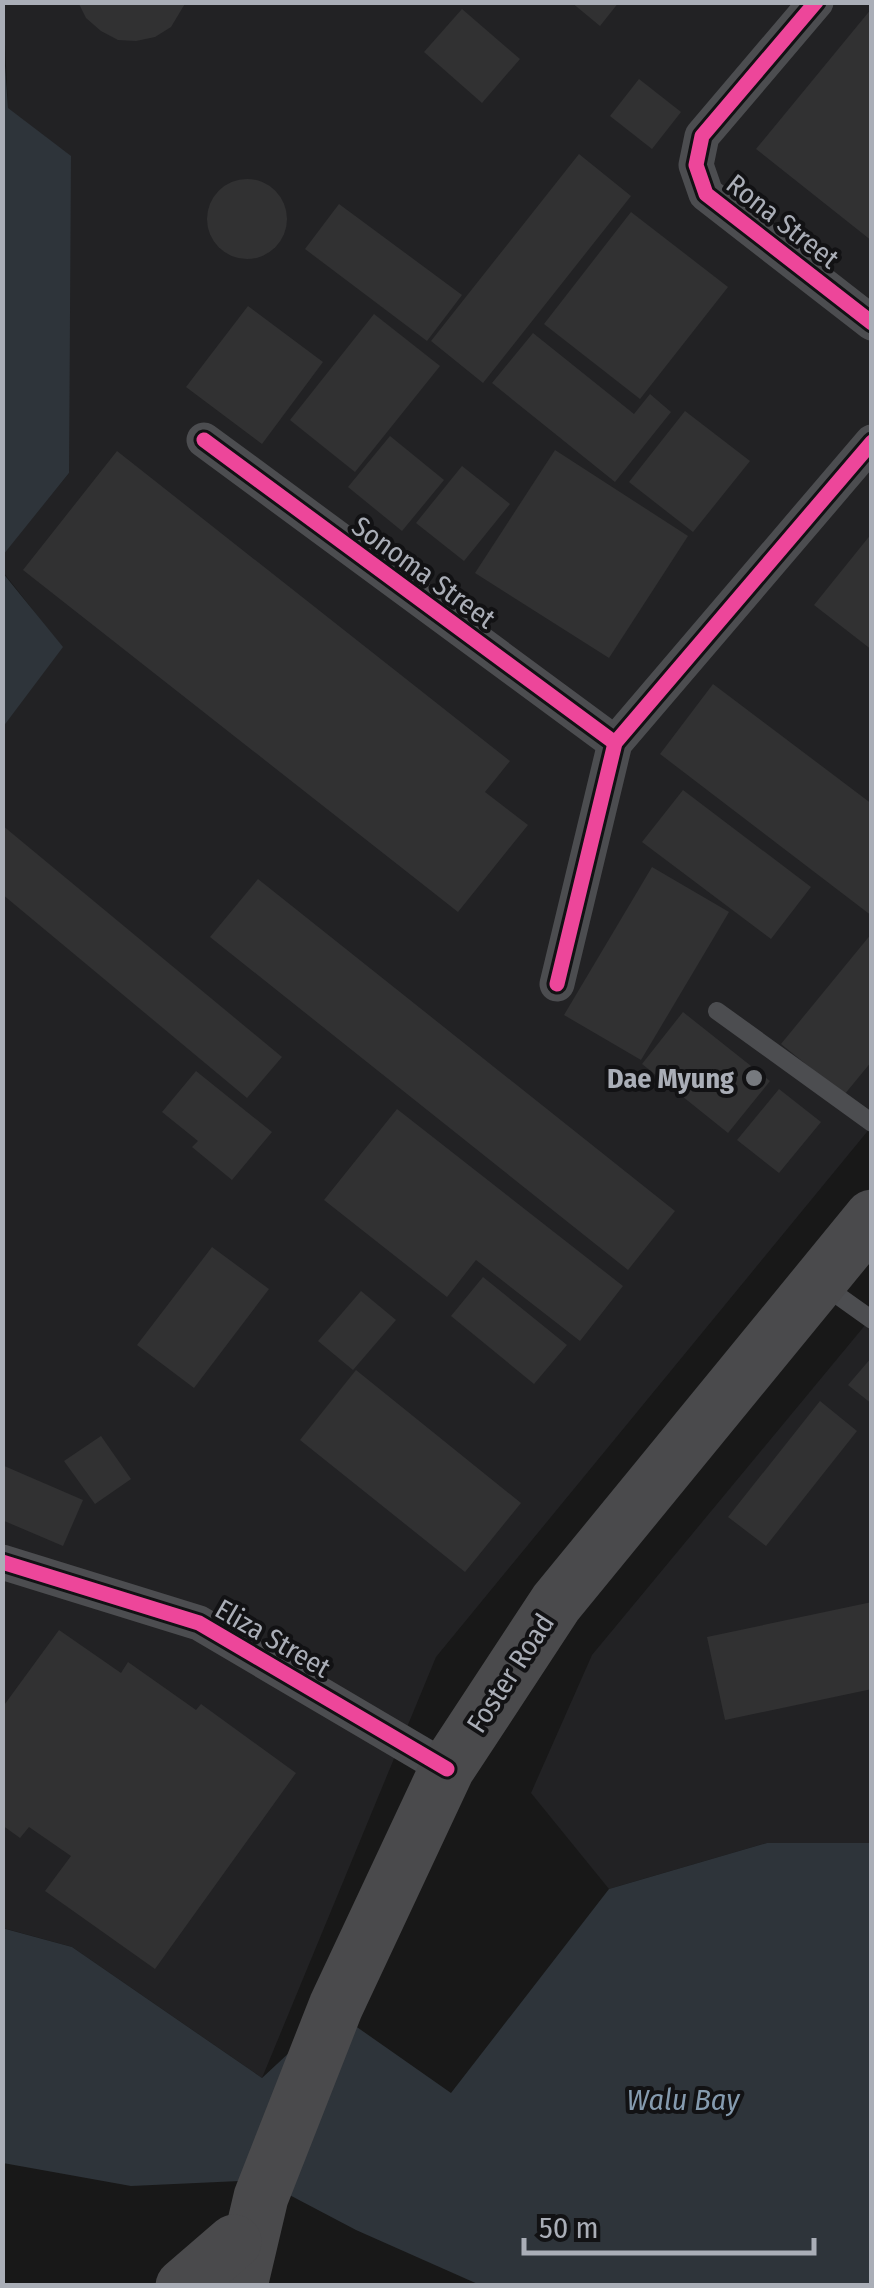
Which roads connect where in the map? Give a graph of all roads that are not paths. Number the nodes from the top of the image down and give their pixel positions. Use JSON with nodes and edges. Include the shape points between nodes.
{"nodes":[{"id":1,"x":816,"y":2,"type":"edge"},
{"id":2,"x":872,"y":323,"type":"edge"},
{"id":3,"x":204,"y":440,"type":"dead end"},
{"id":4,"x":872,"y":442,"type":"edge"},
{"id":5,"x":615,"y":744,"type":"junction"},
{"id":6,"x":557,"y":984,"type":"dead end"},
{"id":7,"x":717,"y":1011,"type":"dead end"},
{"id":8,"x":872,"y":1122,"type":"edge"},
{"id":9,"x":872,"y":1217,"type":"edge"},
{"id":10,"x":818,"y":1282,"type":"junction"},
{"id":11,"x":872,"y":1320,"type":"edge"},
{"id":12,"x":2,"y":1562,"type":"edge"},
{"id":13,"x":447,"y":1769,"type":"junction"},
{"id":14,"x":236,"y":2253,"type":"edge"},
{"id":15,"x":183,"y":2286,"type":"edge"}],
"edges":[{"from":1,"to":2,"type":"street","name":"Rona Street","via":[[702,136],[696,165],[706,194]]},
{"from":3,"to":5,"type":"street","name":"Sonoma Street"},
{"from":4,"to":5,"type":"street"},
{"from":5,"to":6,"type":"street"},
{"from":7,"to":8,"type":"lane"},
{"from":9,"to":10,"type":"main road","name":"Foster Road"},
{"from":10,"to":11,"type":"lane"},
{"from":10,"to":13,"type":"main road","name":"Foster Road","via":[[556,1603]]},
{"from":12,"to":13,"type":"street","name":"Eliza Street","via":[[199,1622]]},
{"from":13,"to":14,"type":"main road","name":"Foster Road","via":[[336,2006]]},
{"from":14,"to":15,"type":"main road"}]}
